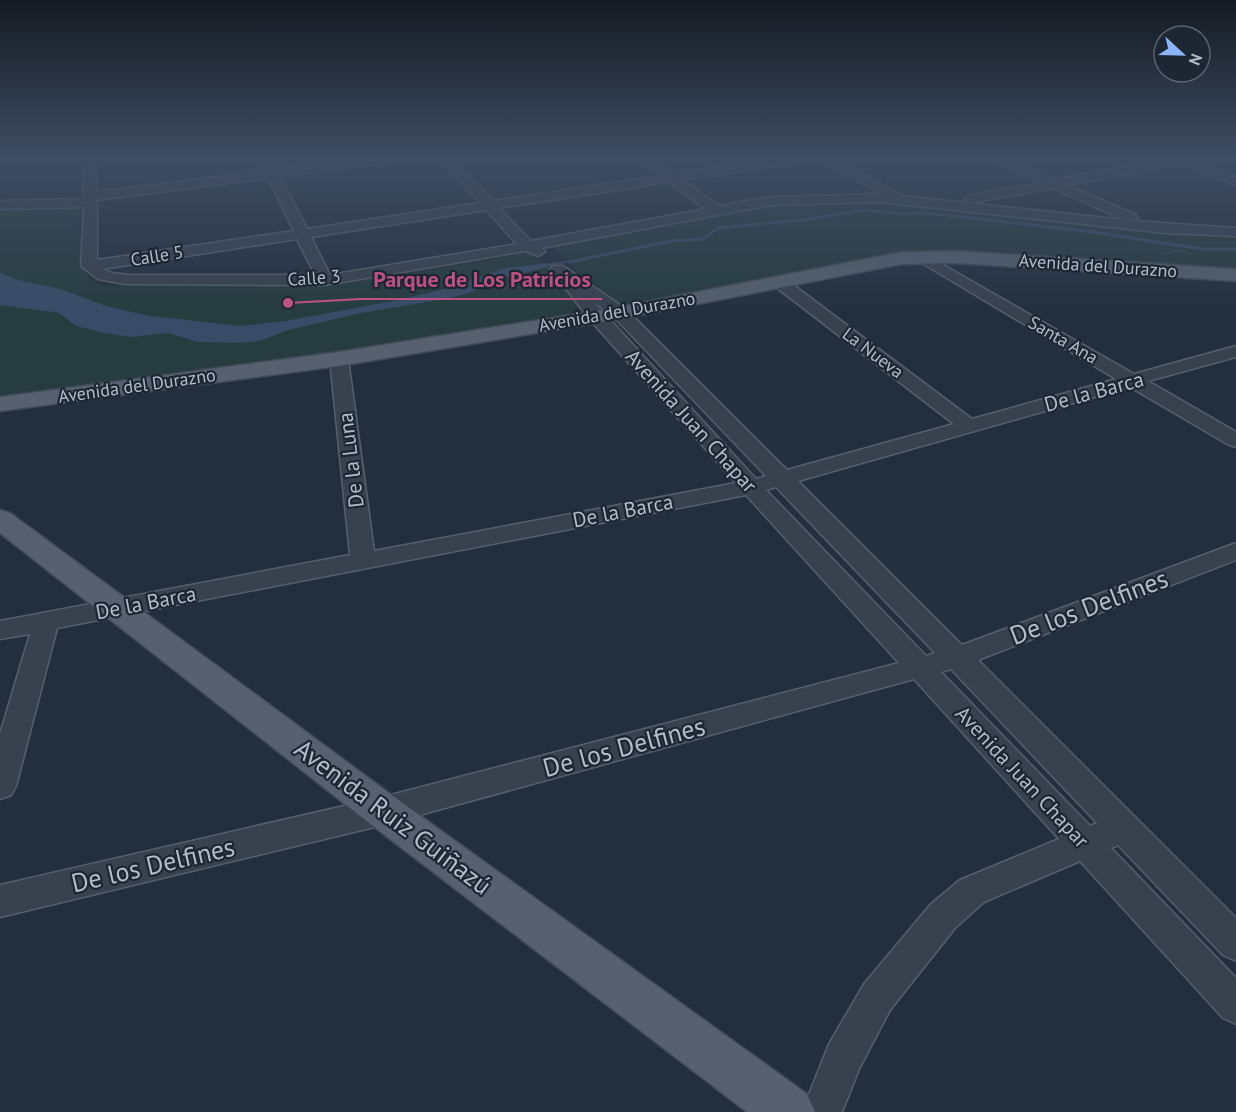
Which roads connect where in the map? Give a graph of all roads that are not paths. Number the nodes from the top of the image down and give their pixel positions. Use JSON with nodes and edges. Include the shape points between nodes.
{"nodes":[{"id":1,"x":91,"y":211,"type":"edge"},
{"id":2,"x":291,"y":211,"type":"edge"},
{"id":3,"x":450,"y":211,"type":"edge"},
{"id":4,"x":503,"y":211,"type":"edge"},
{"id":5,"x":717,"y":211,"type":"edge"},
{"id":6,"x":1005,"y":211,"type":"edge"},
{"id":7,"x":1118,"y":211,"type":"edge"},
{"id":8,"x":1161,"y":229,"type":"junction"},
{"id":9,"x":1236,"y":232,"type":"edge"},
{"id":10,"x":302,"y":233,"type":"junction"},
{"id":11,"x":544,"y":254,"type":"junction"},
{"id":12,"x":922,"y":257,"type":"junction"},
{"id":13,"x":89,"y":266,"type":"junction"},
{"id":14,"x":1236,"y":275,"type":"edge"},
{"id":15,"x":325,"y":280,"type":"junction"},
{"id":16,"x":778,"y":281,"type":"junction"},
{"id":17,"x":608,"y":315,"type":"junction"},
{"id":18,"x":1236,"y":351,"type":"edge"},
{"id":19,"x":339,"y":359,"type":"junction"},
{"id":20,"x":1134,"y":381,"type":"junction"},
{"id":21,"x":0,"y":404,"type":"edge"},
{"id":22,"x":969,"y":426,"type":"junction"},
{"id":23,"x":1236,"y":441,"type":"edge"},
{"id":24,"x":779,"y":477,"type":"junction"},
{"id":25,"x":751,"y":487,"type":"junction"},
{"id":26,"x":0,"y":519,"type":"edge"},
{"id":27,"x":1236,"y":552,"type":"edge"},
{"id":28,"x":363,"y":561,"type":"junction"},
{"id":29,"x":118,"y":608,"type":"junction"},
{"id":30,"x":46,"y":622,"type":"junction"},
{"id":31,"x":0,"y":630,"type":"edge"},
{"id":32,"x":956,"y":658,"type":"junction"},
{"id":33,"x":919,"y":668,"type":"junction"},
{"id":34,"x":0,"y":786,"type":"edge"},
{"id":35,"x":383,"y":811,"type":"junction"},
{"id":36,"x":1122,"y":828,"type":"junction"},
{"id":37,"x":1085,"y":843,"type":"junction"},
{"id":38,"x":0,"y":901,"type":"edge"},
{"id":39,"x":1236,"y":943,"type":"edge"},
{"id":40,"x":1236,"y":1005,"type":"edge"},
{"id":41,"x":789,"y":1112,"type":"edge"},
{"id":42,"x":822,"y":1112,"type":"edge"}],
"edges":[{"from":1,"to":13,"type":"street"},
{"from":2,"to":10,"type":"street"},
{"from":3,"to":10,"type":"street","name":"Calle 5"},
{"from":4,"to":11,"type":"street","name":"Avenida Juan Chapar"},
{"from":5,"to":11,"type":"street","name":"Calle 3"},
{"from":6,"to":8,"type":"street"},
{"from":7,"to":8,"type":"street"},
{"from":8,"to":9,"type":"street"},
{"from":10,"to":13,"type":"street","name":"Calle 5"},
{"from":10,"to":15,"type":"street"},
{"from":11,"to":15,"type":"street","name":"Calle 3"},
{"from":11,"to":17,"type":"street","name":"Avenida Juan Chapar"},
{"from":12,"to":14,"type":"main road","name":"Avenida del Durazno"},
{"from":12,"to":16,"type":"main road","name":"Avenida del Durazno"},
{"from":12,"to":20,"type":"street","name":"Santa Ana"},
{"from":13,"to":15,"type":"street","name":"Calle 3","via":[[96,273],[115,279]]},
{"from":16,"to":17,"type":"main road","name":"Avenida del Durazno"},
{"from":16,"to":22,"type":"street","name":"La Nueva"},
{"from":17,"to":19,"type":"main road","name":"Avenida del Durazno"},
{"from":17,"to":24,"type":"street","name":"Avenida Juan Chapar"},
{"from":17,"to":25,"type":"street","name":"Avenida Juan Chapar"},
{"from":18,"to":20,"type":"street","name":"De la Barca"},
{"from":19,"to":21,"type":"main road","name":"Avenida del Durazno"},
{"from":19,"to":28,"type":"street","name":"De la Luna"},
{"from":20,"to":22,"type":"street","name":"De la Barca"},
{"from":20,"to":23,"type":"street","name":"Santa Ana"},
{"from":22,"to":24,"type":"street","name":"De la Barca"},
{"from":24,"to":25,"type":"street","name":"De la Barca"},
{"from":24,"to":32,"type":"street","name":"Avenida Juan Chapar"},
{"from":25,"to":28,"type":"street","name":"De la Barca"},
{"from":25,"to":33,"type":"street","name":"Avenida Juan Chapar"},
{"from":26,"to":29,"type":"main road","name":"Avenida Ruiz Guiñazú"},
{"from":27,"to":32,"type":"street","name":"De los Delfines"},
{"from":28,"to":29,"type":"street","name":"De la Barca"},
{"from":29,"to":30,"type":"street","name":"De la Barca"},
{"from":29,"to":35,"type":"main road","name":"Avenida Ruiz Guiñazú"},
{"from":30,"to":31,"type":"street","name":"De la Barca"},
{"from":30,"to":34,"type":"street"},
{"from":32,"to":33,"type":"street","name":"De los Delfines"},
{"from":32,"to":36,"type":"street","name":"Avenida Juan Chapar"},
{"from":33,"to":35,"type":"street","name":"De los Delfines"},
{"from":33,"to":37,"type":"street","name":"Avenida Juan Chapar"},
{"from":35,"to":38,"type":"street","name":"De los Delfines"},
{"from":35,"to":41,"type":"main road","name":"Avenida Ruiz Guiñazú"},
{"from":36,"to":37,"type":"street"},
{"from":36,"to":39,"type":"street","name":"Avenida Juan Chapar"},
{"from":37,"to":40,"type":"street","name":"Avenida Juan Chapar"},
{"from":37,"to":42,"type":"street","via":[[972,891],[943,916],[877,997],[843,1059]]}]}
